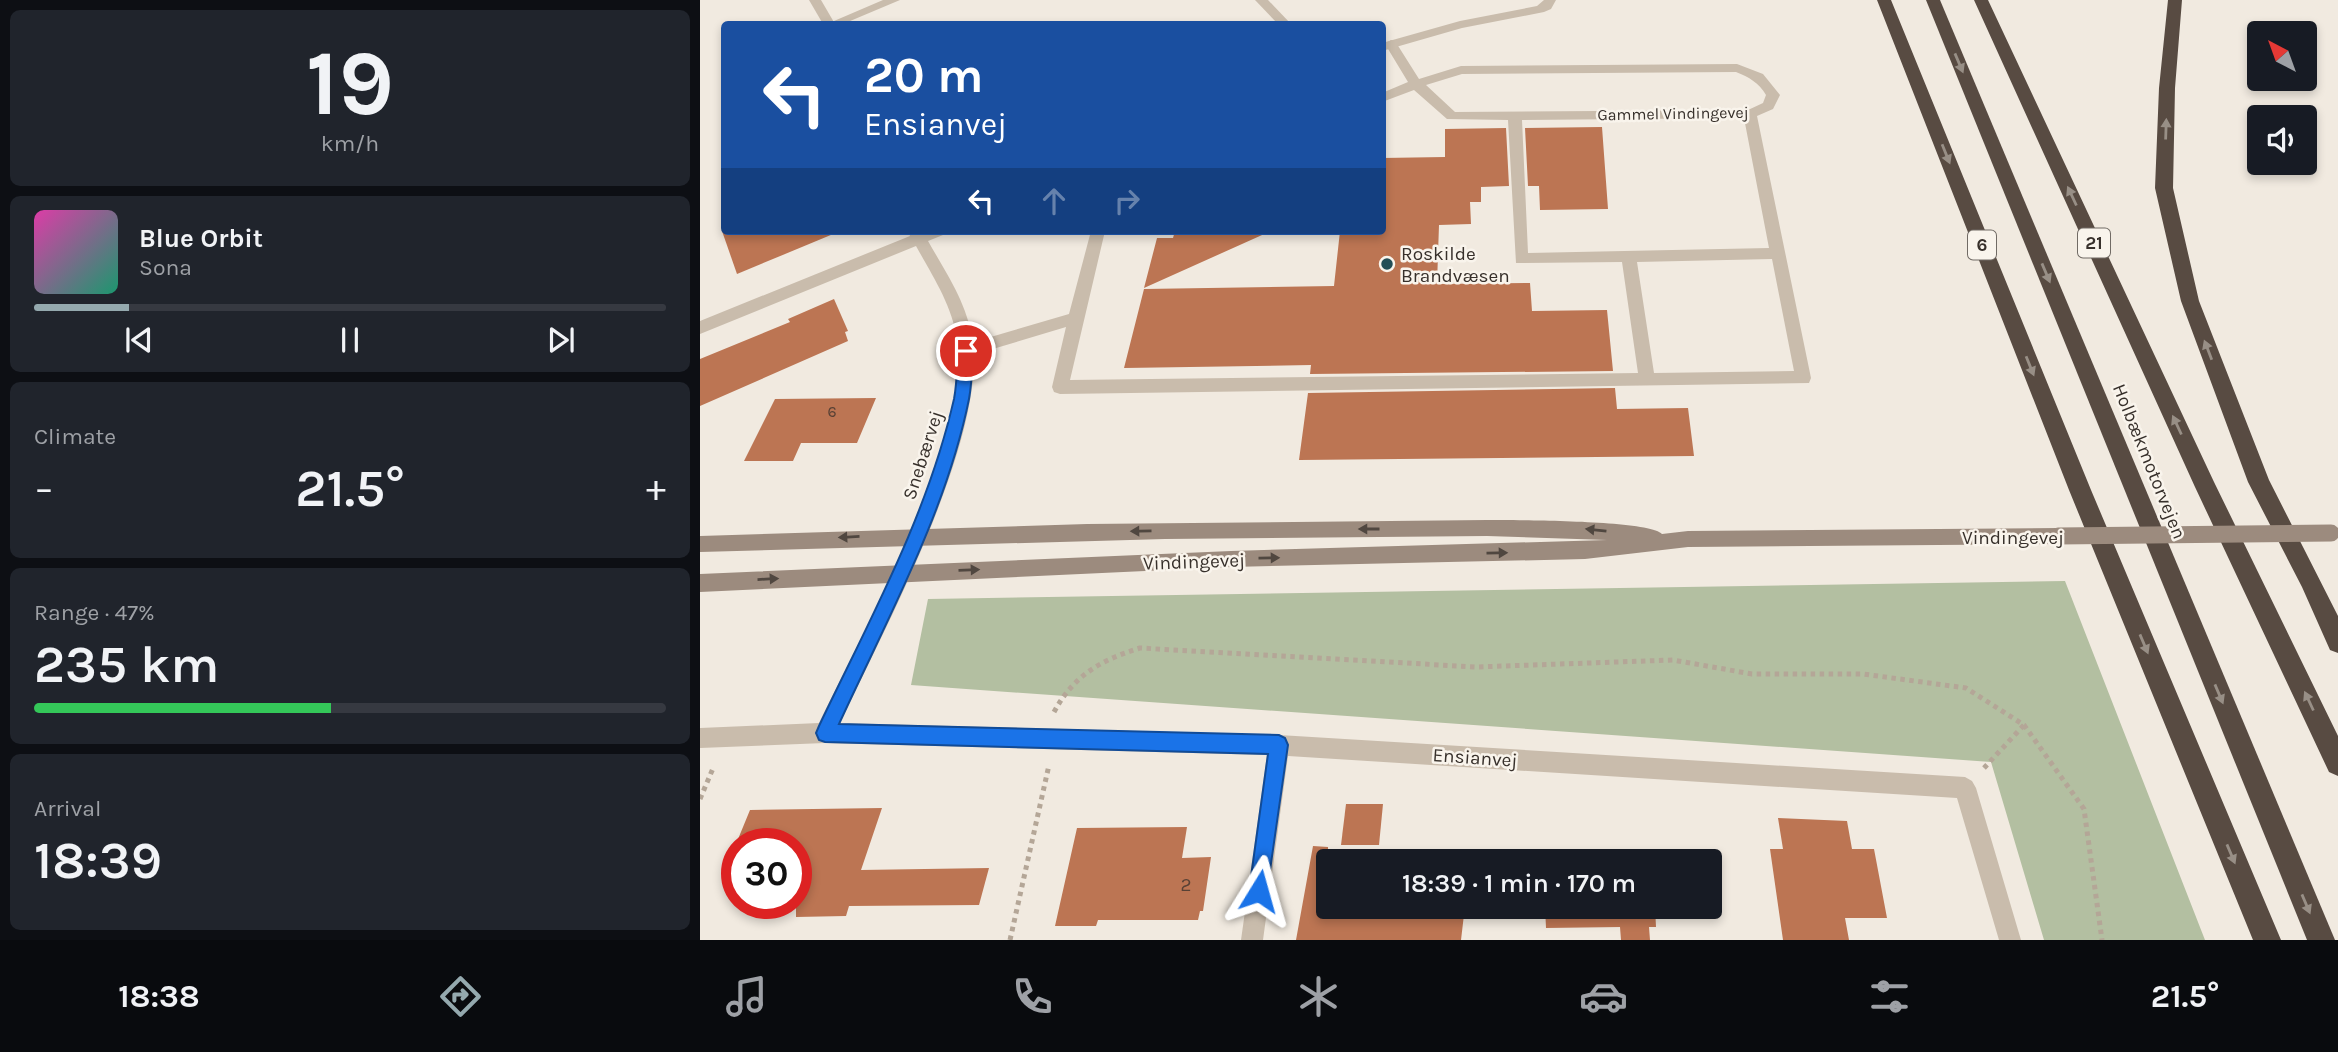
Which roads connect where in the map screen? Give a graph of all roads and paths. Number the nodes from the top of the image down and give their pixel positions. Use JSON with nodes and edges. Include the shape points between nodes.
{"nodes":[{"id":1,"x":815,"y":0,"type":"edge"},
{"id":2,"x":894,"y":0,"type":"edge"},
{"id":3,"x":1261,"y":0,"type":"edge"},
{"id":4,"x":1550,"y":0,"type":"edge"},
{"id":5,"x":1884,"y":0,"type":"edge"},
{"id":6,"x":1933,"y":0,"type":"edge"},
{"id":7,"x":1981,"y":0,"type":"edge"},
{"id":8,"x":2175,"y":0,"type":"edge"},
{"id":9,"x":829,"y":21,"type":"edge"},
{"id":10,"x":839,"y":21,"type":"edge"},
{"id":11,"x":1283,"y":21,"type":"edge"},
{"id":12,"x":1387,"y":46,"type":"edge"},
{"id":13,"x":1416,"y":84,"type":"junction"},
{"id":14,"x":1386,"y":96,"type":"edge"},
{"id":15,"x":1750,"y":114,"type":"junction"},
{"id":16,"x":1515,"y":116,"type":"junction"},
{"id":17,"x":917,"y":235,"type":"edge"},
{"id":18,"x":1097,"y":235,"type":"edge"},
{"id":19,"x":1778,"y":253,"type":"junction"},
{"id":20,"x":1629,"y":257,"type":"junction"},
{"id":21,"x":1076,"y":318,"type":"junction"},
{"id":22,"x":700,"y":328,"type":"edge"},
{"id":23,"x":966,"y":351,"type":"junction"},
{"id":24,"x":1647,"y":380,"type":"junction"},
{"id":25,"x":2334,"y":533,"type":"edge"},
{"id":26,"x":918,"y":534,"type":"junction"},
{"id":27,"x":1688,"y":539,"type":"junction"},
{"id":28,"x":700,"y":544,"type":"edge"},
{"id":29,"x":900,"y":573,"type":"junction"},
{"id":30,"x":700,"y":583,"type":"edge"},
{"id":31,"x":2338,"y":642,"type":"edge"},
{"id":32,"x":2024,"y":725,"type":"junction"},
{"id":33,"x":825,"y":733,"type":"junction"},
{"id":34,"x":1051,"y":737,"type":"junction"},
{"id":35,"x":700,"y":738,"type":"edge"},
{"id":36,"x":1279,"y":745,"type":"junction"},
{"id":37,"x":2338,"y":763,"type":"edge"},
{"id":38,"x":1965,"y":788,"type":"junction"},
{"id":39,"x":1010,"y":940,"type":"edge"},
{"id":40,"x":1252,"y":940,"type":"edge"},
{"id":41,"x":2010,"y":940,"type":"edge"},
{"id":42,"x":2102,"y":940,"type":"edge"},
{"id":43,"x":2266,"y":940,"type":"edge"},
{"id":44,"x":2321,"y":940,"type":"edge"}],
"edges":[{"from":1,"to":9,"type":"street"},
{"from":2,"to":10,"type":"street"},
{"from":3,"to":11,"type":"street"},
{"from":4,"to":12,"type":"street","name":"Gammel Vindingevej","via":[[1540,9]]},
{"from":5,"to":43,"type":"highway","number":"6","one_way":true},
{"from":6,"to":44,"type":"highway","name":"Holbækmotorvejen","one_way":true},
{"from":37,"to":7,"type":"highway","name":"Holbækmotorvejen","number":"21","one_way":true},
{"from":31,"to":8,"type":"highway","one_way":true,"via":[[2259,482],[2190,302],[2164,188]]},
{"from":12,"to":13,"type":"street","name":"Gammel Vindingevej"},
{"from":13,"to":14,"type":"street"},
{"from":13,"to":15,"type":"street","name":"Gammel Vindingevej","via":[[1461,70],[1737,68],[1755,74],[1773,94],[1768,106]]},
{"from":13,"to":16,"type":"street","name":"Gammel Vindingevej","via":[[1452,116]]},
{"from":15,"to":16,"type":"street","name":"Gammel Vindingevej"},
{"from":15,"to":19,"type":"street"},
{"from":16,"to":20,"type":"street","via":[[1521,259]]},
{"from":17,"to":22,"type":"street"},
{"from":17,"to":23,"type":"street","name":"Snebærvej","via":[[953,304]]},
{"from":18,"to":21,"type":"street"},
{"from":19,"to":20,"type":"street"},
{"from":19,"to":24,"type":"street","via":[[1803,378]]},
{"from":20,"to":24,"type":"street"},
{"from":21,"to":23,"type":"street"},
{"from":21,"to":24,"type":"street","via":[[1060,387]]},
{"from":23,"to":26,"type":"street","name":"Snebærvej","via":[[954,435]]},
{"from":25,"to":27,"type":"main road","name":"Vindingevej","bridge":true},
{"from":27,"to":26,"type":"main road","name":"Vindingevej","one_way":true,"via":[[1585,528]]},
{"from":26,"to":28,"type":"main road","name":"Vindingevej","one_way":true},
{"from":26,"to":29,"type":"street","name":"Snebærvej"},
{"from":29,"to":27,"type":"main road","name":"Vindingevej","one_way":true,"via":[[1585,551]]},
{"from":30,"to":29,"type":"main road","name":"Vindingevej","one_way":true},
{"from":29,"to":33,"type":"street","name":"Snebærvej"},
{"from":32,"to":34,"type":"path","via":[[1966,688],[1863,674],[1752,674],[1673,660],[1476,667],[1140,648],[1104,658],[1075,680],[1055,710]]},
{"from":32,"to":38,"type":"path"},
{"from":32,"to":42,"type":"path","via":[[2084,809]]},
{"from":33,"to":34,"type":"street","name":"Ensianvej"},
{"from":33,"to":35,"type":"street","name":"Ensianvej"},
{"from":34,"to":36,"type":"street","name":"Ensianvej"},
{"from":34,"to":39,"type":"path"},
{"from":36,"to":38,"type":"street","name":"Ensianvej"},
{"from":36,"to":40,"type":"street"},
{"from":38,"to":41,"type":"street"}]}
